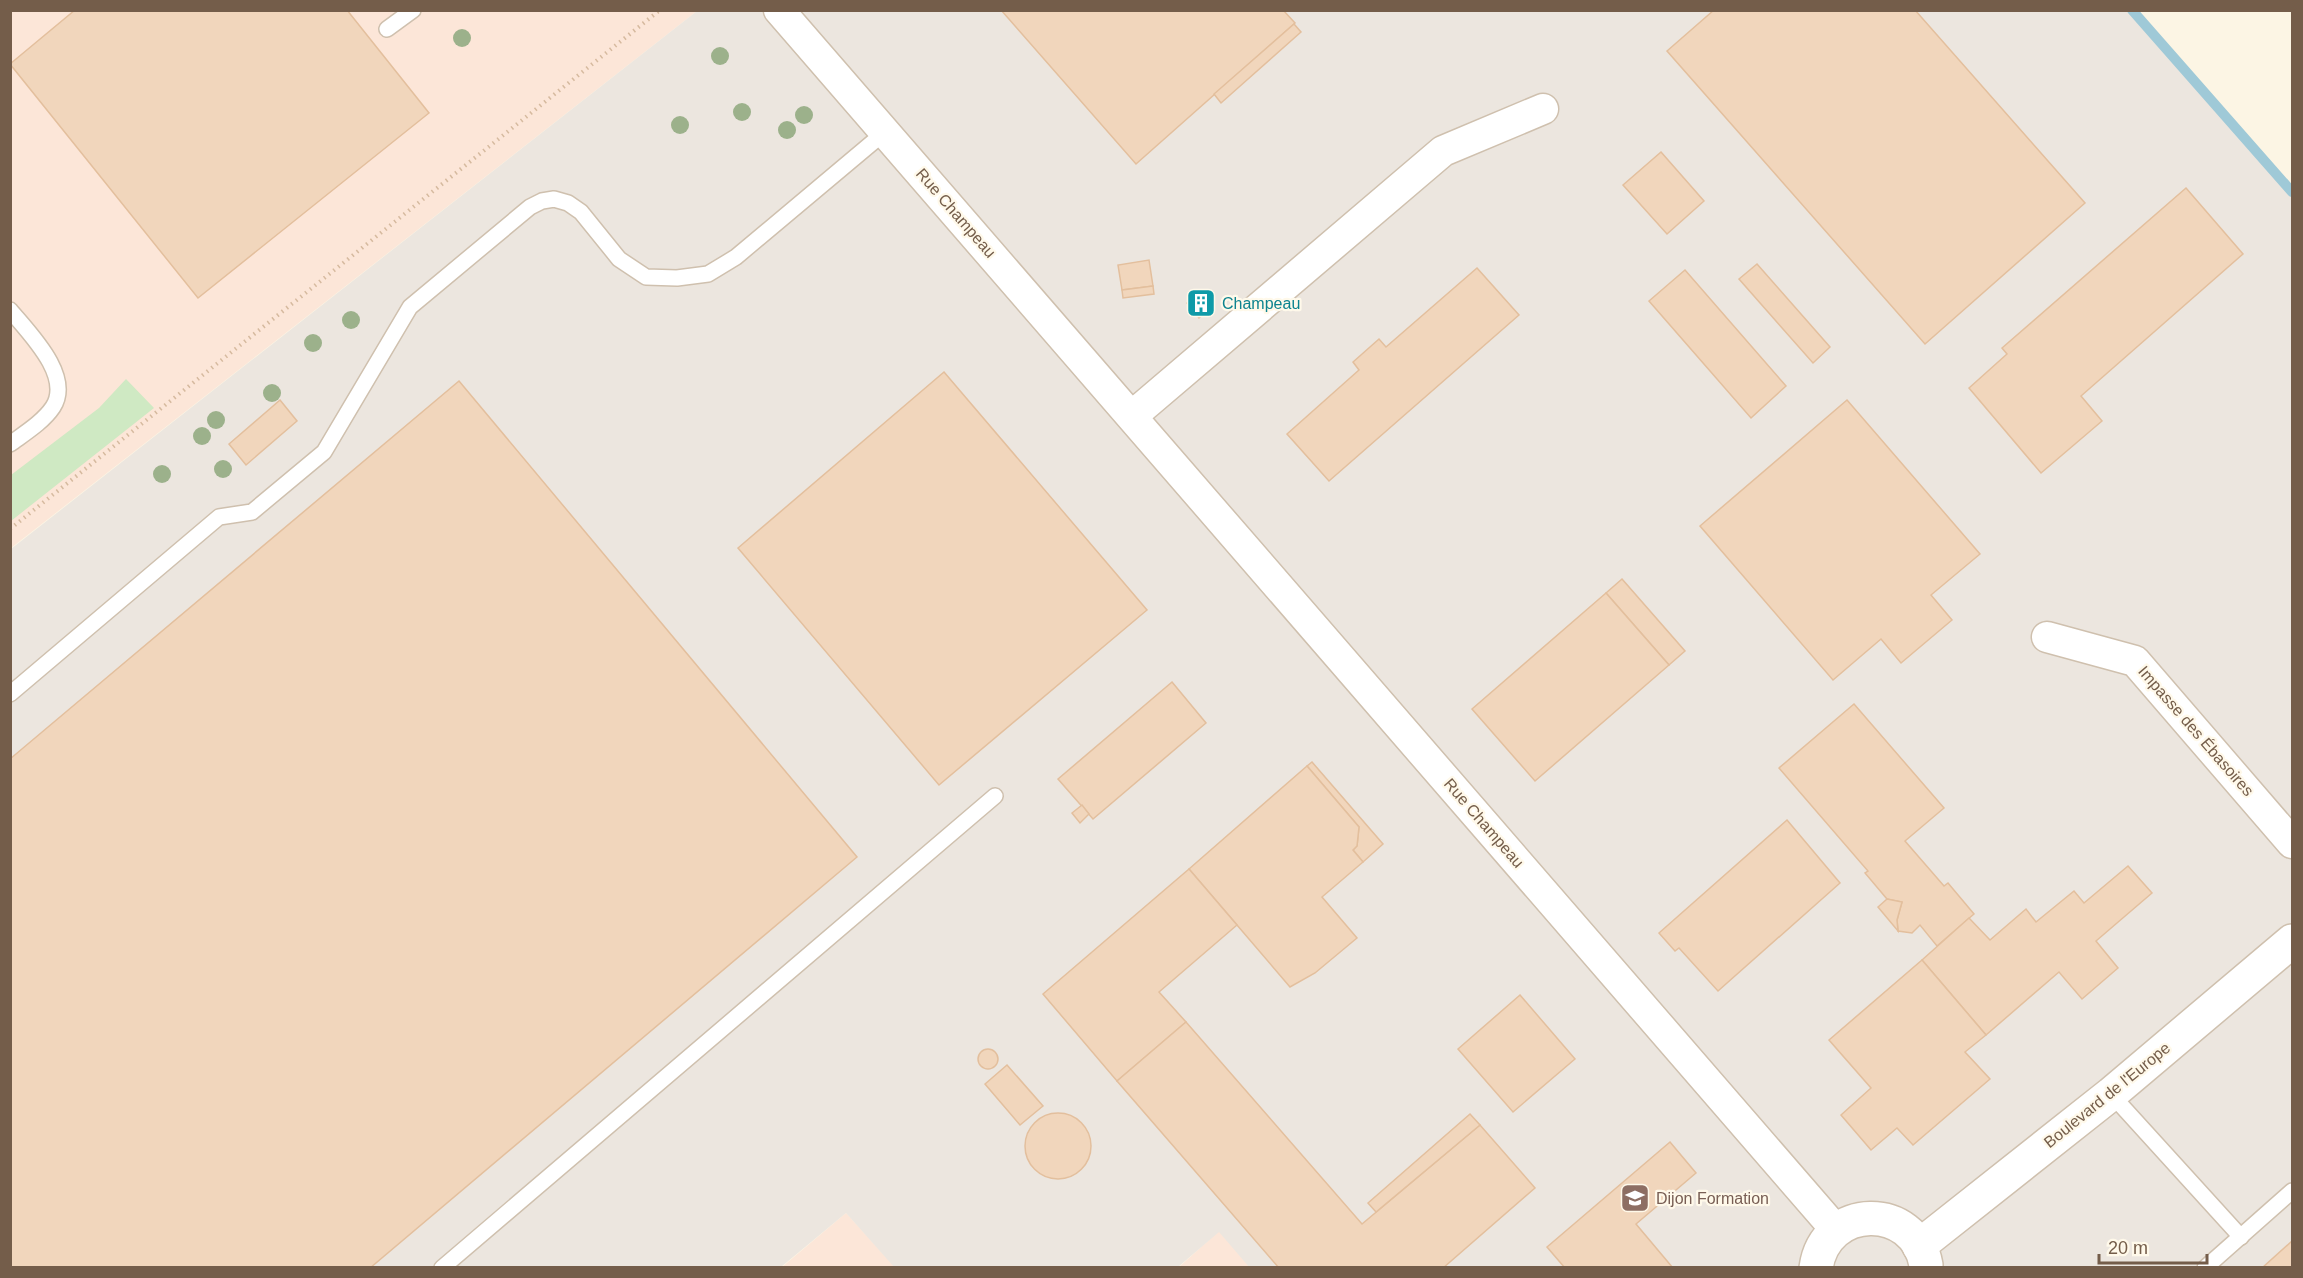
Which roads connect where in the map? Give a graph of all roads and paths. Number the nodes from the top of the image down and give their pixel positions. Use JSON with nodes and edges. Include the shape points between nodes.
{"nodes":[{"id":1,"x":413,"y":10,"type":"edge"},
{"id":2,"x":660,"y":10,"type":"edge"},
{"id":3,"x":779,"y":10,"type":"edge"},
{"id":4,"x":387,"y":29,"type":"dead end"},
{"id":5,"x":1543,"y":108,"type":"dead end"},
{"id":6,"x":885,"y":132,"type":"junction"},
{"id":7,"x":10,"y":310,"type":"edge"},
{"id":8,"x":1132,"y":416,"type":"junction"},
{"id":9,"x":10,"y":444,"type":"edge"},
{"id":10,"x":10,"y":529,"type":"edge"},
{"id":11,"x":2046,"y":637,"type":"dead end"},
{"id":12,"x":10,"y":694,"type":"edge"},
{"id":13,"x":995,"y":796,"type":"dead end"},
{"id":14,"x":2292,"y":843,"type":"edge"},
{"id":15,"x":2292,"y":941,"type":"edge"},
{"id":16,"x":2111,"y":1094,"type":"junction"},
{"id":17,"x":2292,"y":1191,"type":"edge"},
{"id":18,"x":1836,"y":1230,"type":"junction"},
{"id":19,"x":2241,"y":1237,"type":"junction"},
{"id":20,"x":1922,"y":1256,"type":"edge"},
{"id":21,"x":442,"y":1268,"type":"edge"},
{"id":22,"x":1816,"y":1268,"type":"edge"},
{"id":23,"x":2205,"y":1268,"type":"edge"}],
"edges":[{"from":1,"to":4,"type":"lane"},
{"from":2,"to":10,"type":"path"},
{"from":3,"to":6,"type":"street","name":"Rue Champeau"},
{"from":5,"to":8,"type":"street","via":[[1443,151]]},
{"from":6,"to":8,"type":"street","name":"Rue Champeau"},
{"from":6,"to":12,"type":"lane","via":[[736,257],[708,274],[646,278],[619,259],[581,212],[567,203],[555,199],[530,207],[410,307],[324,452],[252,512],[219,517]]},
{"from":7,"to":9,"type":"lane","via":[[50,361],[59,392],[45,416]]},
{"from":8,"to":18,"type":"street","name":"Rue Champeau"},
{"from":11,"to":14,"type":"street","name":"Impasse des Ébasoires","via":[[2135,661]]},
{"from":13,"to":21,"type":"lane"},
{"from":15,"to":16,"type":"street","name":"Boulevard de l'Europe"},
{"from":16,"to":19,"type":"lane"},
{"from":16,"to":20,"type":"street","name":"Boulevard de l'Europe"},
{"from":17,"to":19,"type":"lane"},
{"from":18,"to":20,"type":"street","via":[[1852,1221],[1890,1221],[1906,1231]]},
{"from":18,"to":22,"type":"street","via":[[1824,1243]]},
{"from":19,"to":23,"type":"lane"}]}
